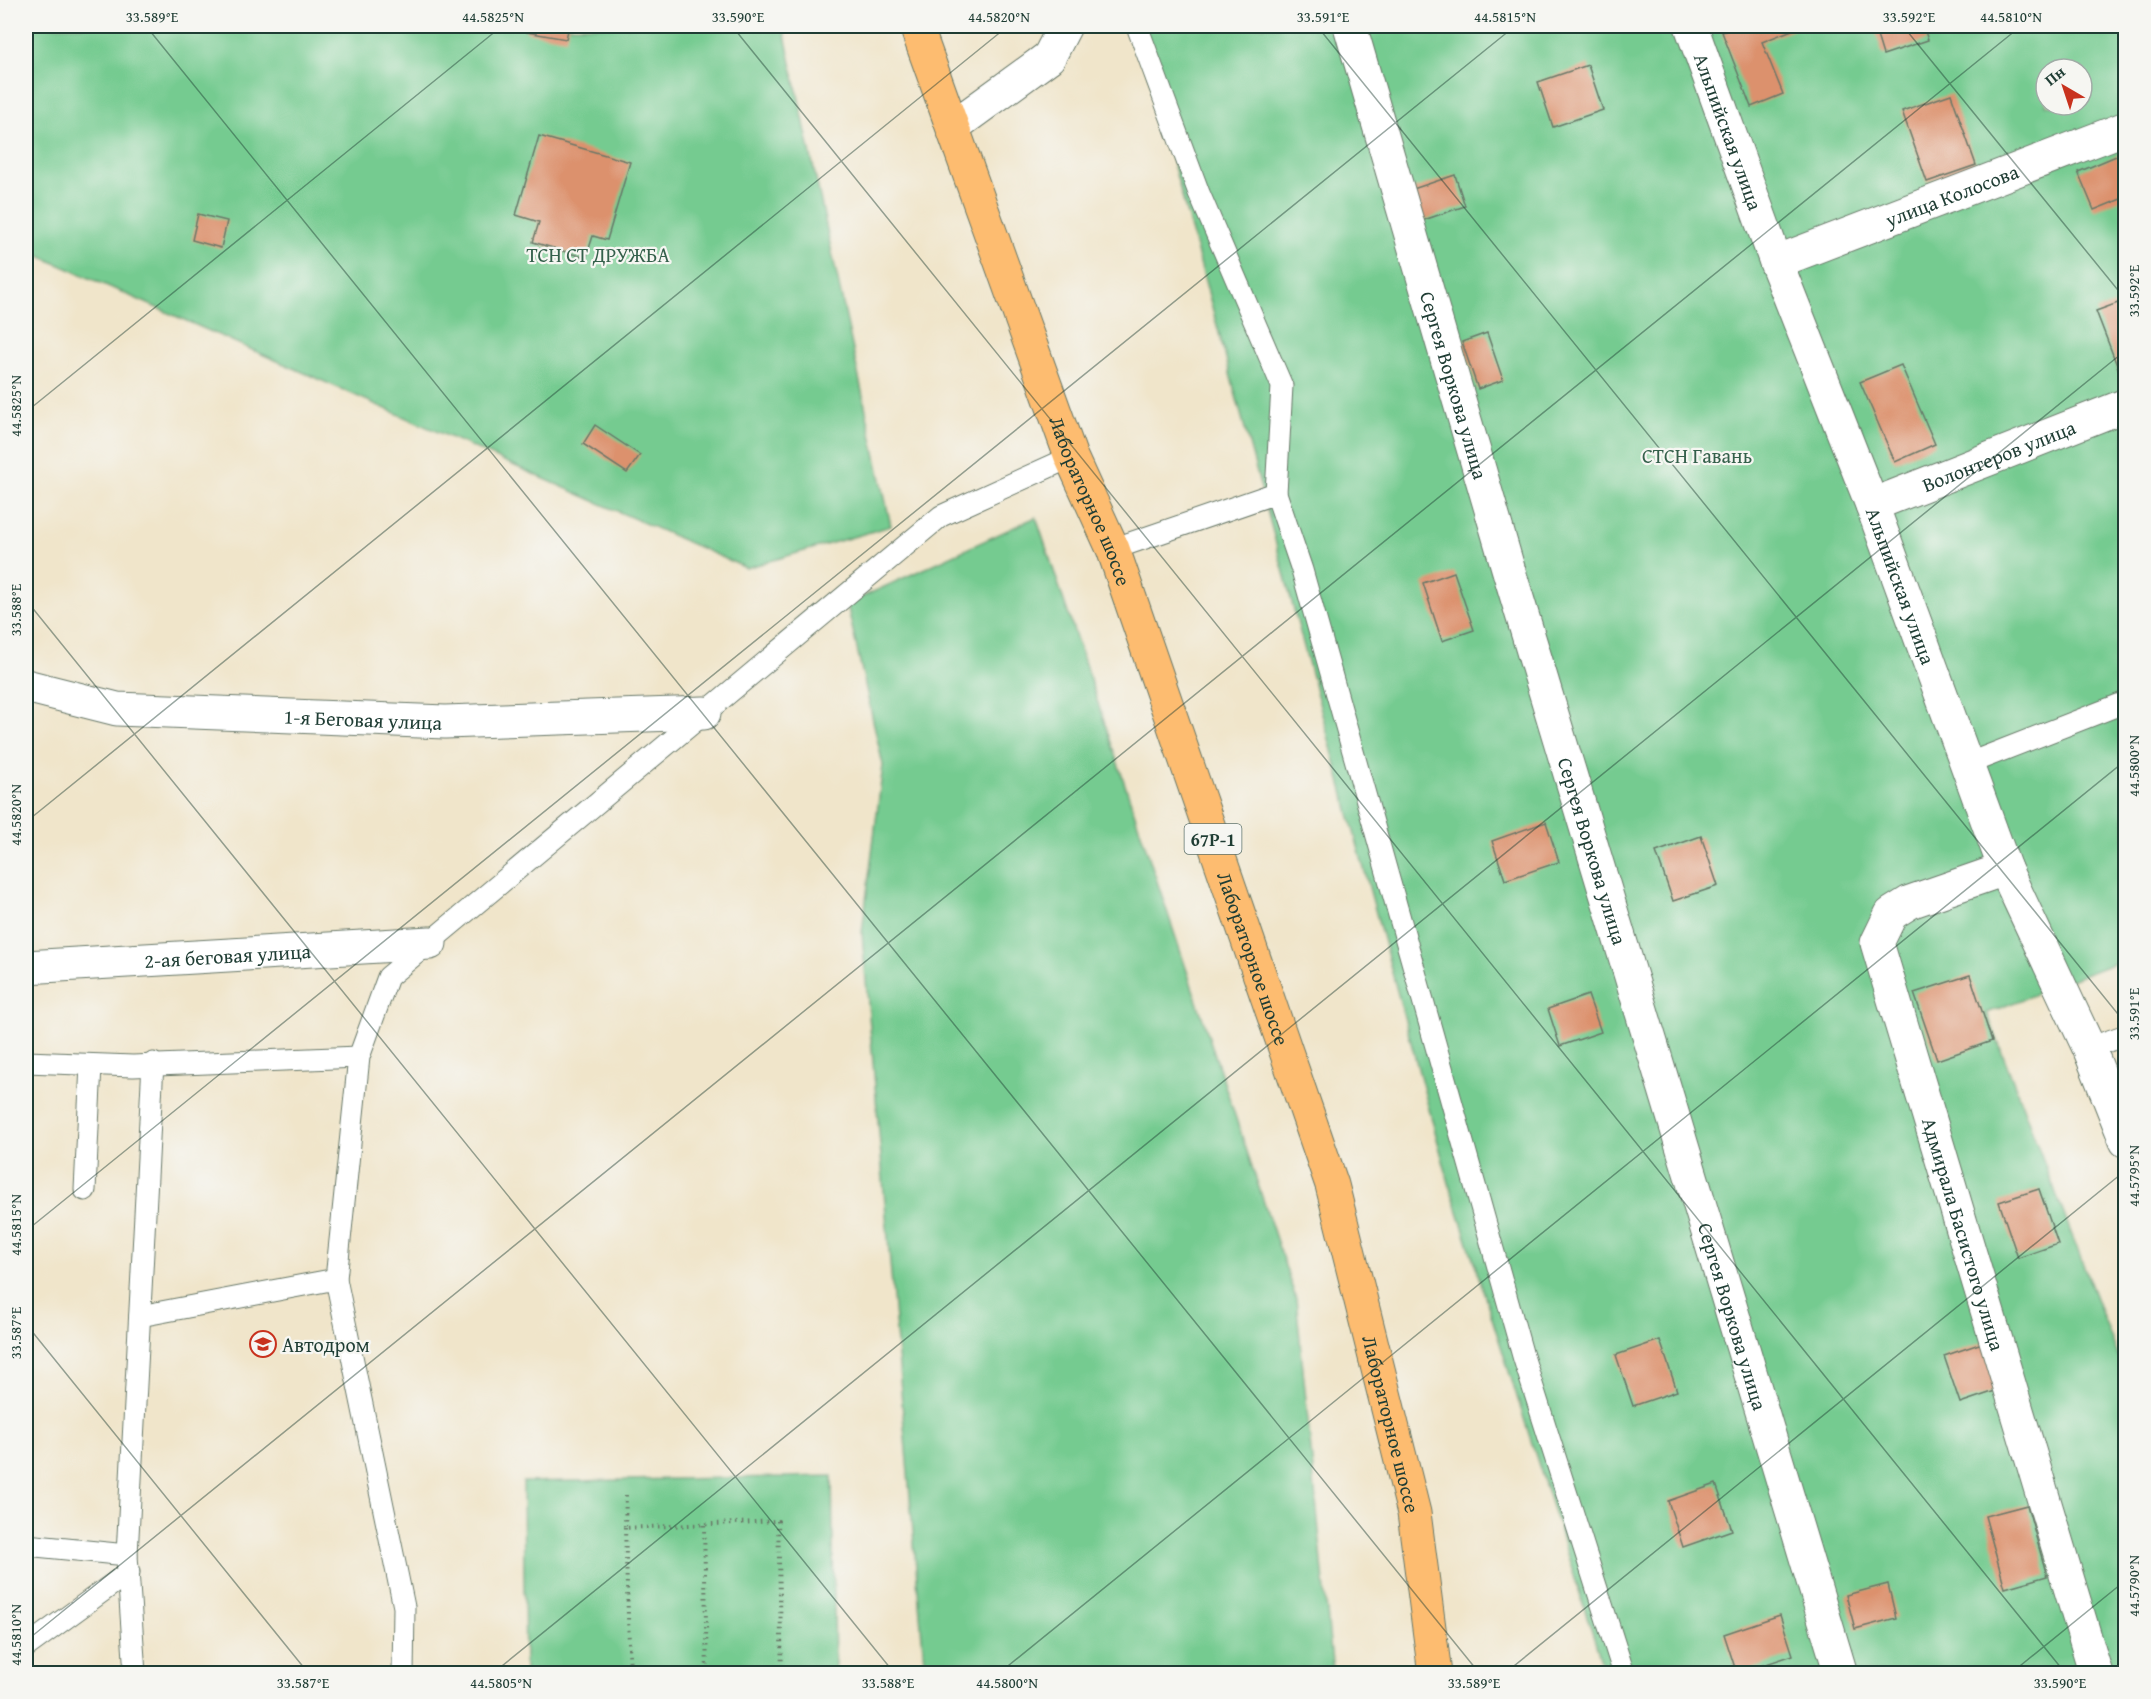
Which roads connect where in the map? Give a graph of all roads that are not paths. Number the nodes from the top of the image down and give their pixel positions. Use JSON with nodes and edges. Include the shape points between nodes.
{"nodes":[{"id":1,"x":916,"y":26,"type":"edge"},
{"id":2,"x":1065,"y":26,"type":"edge"},
{"id":3,"x":1137,"y":26,"type":"edge"},
{"id":4,"x":1350,"y":26,"type":"edge"},
{"id":5,"x":1691,"y":26,"type":"edge"},
{"id":6,"x":954,"y":126,"type":"junction"},
{"id":7,"x":2126,"y":128,"type":"edge"},
{"id":8,"x":1776,"y":262,"type":"junction"},
{"id":9,"x":2126,"y":405,"type":"edge"},
{"id":10,"x":1071,"y":457,"type":"junction"},
{"id":11,"x":1276,"y":493,"type":"junction"},
{"id":12,"x":1872,"y":505,"type":"junction"},
{"id":13,"x":1113,"y":549,"type":"junction"},
{"id":14,"x":26,"y":686,"type":"edge"},
{"id":15,"x":2126,"y":702,"type":"edge"},
{"id":16,"x":704,"y":713,"type":"junction"},
{"id":17,"x":1966,"y":764,"type":"junction"},
{"id":18,"x":2005,"y":869,"type":"junction"},
{"id":19,"x":430,"y":942,"type":"junction"},
{"id":20,"x":26,"y":967,"type":"edge"},
{"id":21,"x":2126,"y":1035,"type":"edge"},
{"id":22,"x":2089,"y":1048,"type":"junction"},
{"id":23,"x":359,"y":1057,"type":"junction"},
{"id":24,"x":26,"y":1062,"type":"edge"},
{"id":25,"x":153,"y":1064,"type":"junction"},
{"id":26,"x":91,"y":1065,"type":"junction"},
{"id":27,"x":2126,"y":1141,"type":"edge"},
{"id":28,"x":85,"y":1190,"type":"dead end"},
{"id":29,"x":336,"y":1279,"type":"junction"},
{"id":30,"x":140,"y":1316,"type":"junction"},
{"id":31,"x":26,"y":1545,"type":"edge"},
{"id":32,"x":128,"y":1564,"type":"junction"},
{"id":33,"x":26,"y":1647,"type":"edge"},
{"id":34,"x":135,"y":1674,"type":"edge"},
{"id":35,"x":404,"y":1674,"type":"edge"},
{"id":36,"x":1435,"y":1674,"type":"edge"},
{"id":37,"x":1624,"y":1674,"type":"edge"},
{"id":38,"x":1841,"y":1674,"type":"edge"},
{"id":39,"x":2096,"y":1674,"type":"edge"}],
"edges":[{"from":1,"to":6,"type":"main road","name":"Лабораторное шоссе","number":"67Р-1"},
{"from":2,"to":6,"type":"street","via":[[1049,57]]},
{"from":3,"to":11,"type":"lane","via":[[1199,193],[1282,386]]},
{"from":4,"to":38,"type":"street","name":"Сергея Воркова улица","via":[[1508,568]]},
{"from":5,"to":8,"type":"street","name":"Альпийская улица"},
{"from":6,"to":10,"type":"main road","name":"Лабораторное шоссе","number":"67Р-1"},
{"from":7,"to":8,"type":"street","name":"улица Колосова"},
{"from":8,"to":12,"type":"street","name":"Альпийская улица"},
{"from":9,"to":12,"type":"street","name":"Волонтеров улица"},
{"from":10,"to":13,"type":"main road","name":"Лабораторное шоссе","number":"67Р-1"},
{"from":10,"to":16,"type":"lane","via":[[940,516]]},
{"from":11,"to":13,"type":"lane"},
{"from":11,"to":37,"type":"lane","via":[[1302,570],[1523,1356]]},
{"from":12,"to":17,"type":"street","name":"Альпийская улица"},
{"from":13,"to":36,"type":"main road","name":"Лабораторное шоссе","number":"67Р-1","via":[[1332,1185],[1414,1513]]},
{"from":14,"to":16,"type":"street","name":"1-я Беговая улица","via":[[117,709],[421,721]]},
{"from":15,"to":17,"type":"lane"},
{"from":16,"to":19,"type":"lane"},
{"from":17,"to":18,"type":"street","name":"Альпийская улица"},
{"from":18,"to":22,"type":"street","name":"Альпийская улица"},
{"from":18,"to":39,"type":"street","name":"Адмирала Басистого улица","via":[[1910,902],[1891,914],[1877,943]]},
{"from":19,"to":20,"type":"street","name":"2-ая беговая улица"},
{"from":19,"to":23,"type":"lane","via":[[388,977]]},
{"from":21,"to":22,"type":"lane"},
{"from":22,"to":27,"type":"street","name":"Альпийская улица"},
{"from":23,"to":25,"type":"lane"},
{"from":23,"to":29,"type":"lane"},
{"from":24,"to":26,"type":"lane"},
{"from":25,"to":26,"type":"lane"},
{"from":25,"to":30,"type":"lane"},
{"from":26,"to":28,"type":"lane"},
{"from":29,"to":30,"type":"lane"},
{"from":29,"to":35,"type":"lane","via":[[404,1607]]},
{"from":30,"to":32,"type":"lane"},
{"from":31,"to":32,"type":"lane"},
{"from":32,"to":33,"type":"lane"},
{"from":32,"to":34,"type":"lane"}]}
